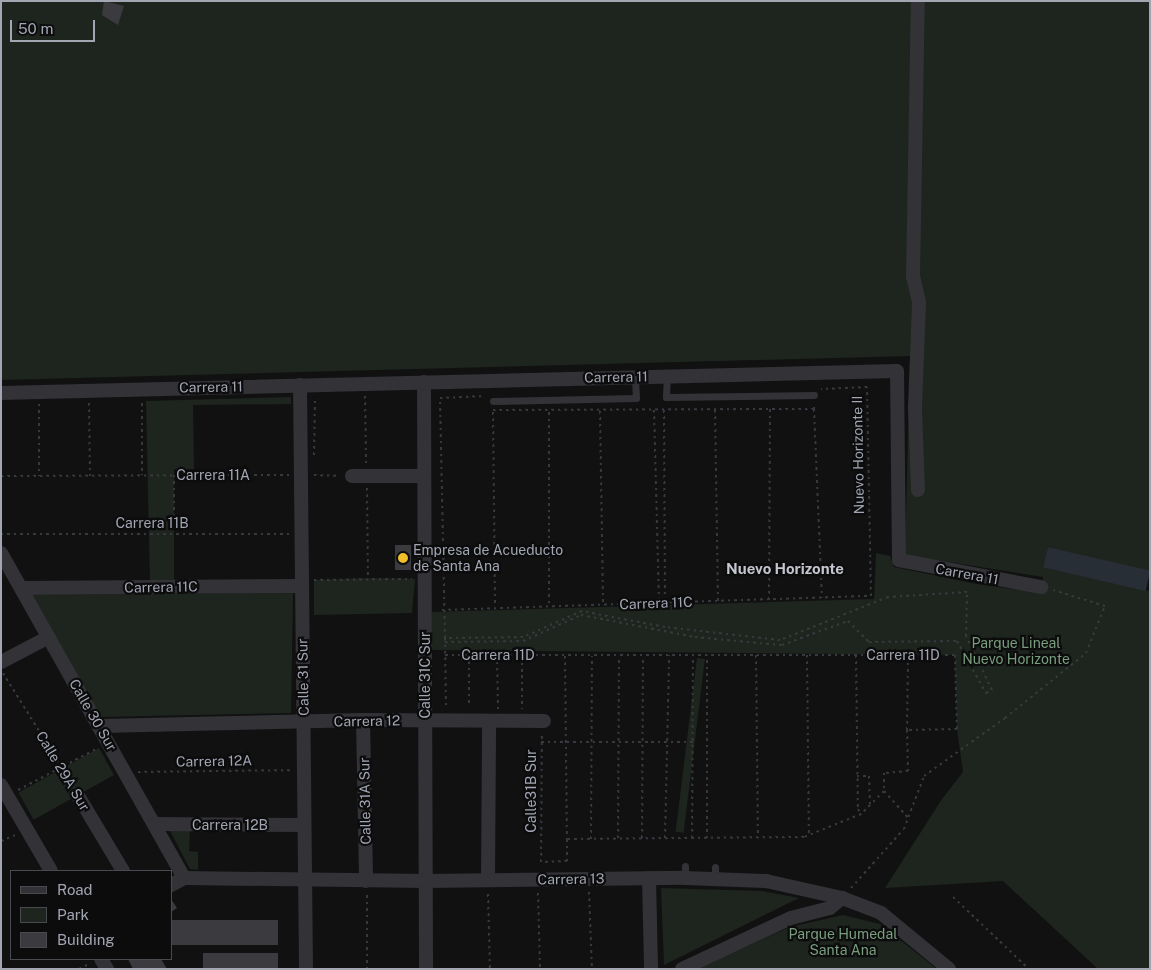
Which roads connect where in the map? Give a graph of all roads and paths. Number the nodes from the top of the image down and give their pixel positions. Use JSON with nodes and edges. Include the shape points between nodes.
{"nodes":[{"id":1,"x":918,"y":1,"type":"edge"},
{"id":2,"x":667,"y":376,"type":"junction"},
{"id":3,"x":635,"y":377,"type":"junction"},
{"id":4,"x":424,"y":382,"type":"junction"},
{"id":5,"x":300,"y":385,"type":"junction"},
{"id":6,"x":1,"y":393,"type":"edge"},
{"id":7,"x":814,"y":395,"type":"junction"},
{"id":8,"x":142,"y":396,"type":"dead end"},
{"id":9,"x":89,"y":397,"type":"dead end"},
{"id":10,"x":39,"y":398,"type":"dead end"},
{"id":11,"x":493,"y":401,"type":"junction"},
{"id":12,"x":814,"y":409,"type":"junction"},
{"id":13,"x":654,"y":410,"type":"junction"},
{"id":14,"x":664,"y":410,"type":"junction"},
{"id":15,"x":715,"y":410,"type":"junction"},
{"id":16,"x":770,"y":410,"type":"junction"},
{"id":17,"x":600,"y":411,"type":"junction"},
{"id":18,"x":493,"y":412,"type":"junction"},
{"id":19,"x":549,"y":412,"type":"junction"},
{"id":20,"x":142,"y":475,"type":"junction"},
{"id":21,"x":174,"y":475,"type":"junction"},
{"id":22,"x":301,"y":475,"type":"junction"},
{"id":23,"x":1,"y":476,"type":"edge"},
{"id":24,"x":39,"y":476,"type":"junction"},
{"id":25,"x":90,"y":476,"type":"junction"},
{"id":26,"x":352,"y":476,"type":"joint"},
{"id":27,"x":424,"y":476,"type":"junction"},
{"id":28,"x":918,"y":490,"type":"dead end"},
{"id":29,"x":174,"y":532,"type":"junction"},
{"id":30,"x":2,"y":534,"type":"edge"},
{"id":31,"x":301,"y":534,"type":"junction"},
{"id":32,"x":1,"y":553,"type":"edge"},
{"id":33,"x":415,"y":579,"type":"dead end"},
{"id":34,"x":308,"y":582,"type":"junction"},
{"id":35,"x":1041,"y":587,"type":"joint"},
{"id":36,"x":21,"y":588,"type":"junction"},
{"id":37,"x":871,"y":596,"type":"joint"},
{"id":38,"x":822,"y":598,"type":"junction"},
{"id":39,"x":770,"y":600,"type":"junction"},
{"id":40,"x":718,"y":601,"type":"junction"},
{"id":41,"x":659,"y":603,"type":"junction"},
{"id":42,"x":665,"y":603,"type":"junction"},
{"id":43,"x":603,"y":605,"type":"junction"},
{"id":44,"x":549,"y":607,"type":"junction"},
{"id":45,"x":495,"y":608,"type":"junction"},
{"id":46,"x":442,"y":610,"type":"junction"},
{"id":47,"x":49,"y":637,"type":"junction"},
{"id":48,"x":445,"y":638,"type":"junction"},
{"id":49,"x":445,"y":642,"type":"junction"},
{"id":50,"x":469,"y":655,"type":"junction"},
{"id":51,"x":497,"y":655,"type":"junction"},
{"id":52,"x":522,"y":655,"type":"junction"},
{"id":53,"x":565,"y":655,"type":"junction"},
{"id":54,"x":592,"y":655,"type":"junction"},
{"id":55,"x":619,"y":655,"type":"junction"},
{"id":56,"x":643,"y":655,"type":"junction"},
{"id":57,"x":669,"y":655,"type":"junction"},
{"id":58,"x":693,"y":655,"type":"junction"},
{"id":59,"x":707,"y":655,"type":"junction"},
{"id":60,"x":756,"y":655,"type":"junction"},
{"id":61,"x":807,"y":655,"type":"junction"},
{"id":62,"x":856,"y":655,"type":"junction"},
{"id":63,"x":908,"y":655,"type":"junction"},
{"id":64,"x":444,"y":656,"type":"junction"},
{"id":65,"x":1,"y":662,"type":"edge"},
{"id":66,"x":1,"y":672,"type":"edge"},
{"id":67,"x":498,"y":709,"type":"dead end"},
{"id":68,"x":522,"y":709,"type":"dead end"},
{"id":69,"x":446,"y":710,"type":"dead end"},
{"id":70,"x":469,"y":710,"type":"dead end"},
{"id":71,"x":363,"y":720,"type":"junction"},
{"id":72,"x":425,"y":720,"type":"junction"},
{"id":73,"x":488,"y":721,"type":"junction"},
{"id":74,"x":544,"y":721,"type":"joint"},
{"id":75,"x":303,"y":722,"type":"junction"},
{"id":76,"x":100,"y":726,"type":"junction"},
{"id":77,"x":907,"y":730,"type":"junction"},
{"id":78,"x":618,"y":741,"type":"junction"},
{"id":79,"x":643,"y":741,"type":"junction"},
{"id":80,"x":667,"y":741,"type":"junction"},
{"id":81,"x":109,"y":742,"type":"junction"},
{"id":82,"x":541,"y":742,"type":"junction"},
{"id":83,"x":566,"y":742,"type":"junction"},
{"id":84,"x":591,"y":742,"type":"junction"},
{"id":85,"x":693,"y":742,"type":"junction"},
{"id":86,"x":62,"y":767,"type":"junction"},
{"id":87,"x":304,"y":770,"type":"junction"},
{"id":88,"x":126,"y":772,"type":"junction"},
{"id":89,"x":857,"y":776,"type":"junction"},
{"id":90,"x":5,"y":791,"type":"edge"},
{"id":91,"x":884,"y":791,"type":"junction"},
{"id":92,"x":78,"y":794,"type":"joint"},
{"id":93,"x":870,"y":805,"type":"junction"},
{"id":94,"x":861,"y":814,"type":"junction"},
{"id":95,"x":908,"y":818,"type":"junction"},
{"id":96,"x":156,"y":824,"type":"junction"},
{"id":97,"x":304,"y":825,"type":"junction"},
{"id":98,"x":26,"y":829,"type":"junction"},
{"id":99,"x":809,"y":835,"type":"junction"},
{"id":100,"x":758,"y":837,"type":"junction"},
{"id":101,"x":618,"y":838,"type":"junction"},
{"id":102,"x":642,"y":838,"type":"junction"},
{"id":103,"x":666,"y":838,"type":"junction"},
{"id":104,"x":692,"y":838,"type":"junction"},
{"id":105,"x":707,"y":838,"type":"junction"},
{"id":106,"x":567,"y":839,"type":"junction"},
{"id":107,"x":591,"y":839,"type":"junction"},
{"id":108,"x":1,"y":841,"type":"edge"},
{"id":109,"x":50,"y":870,"type":"edge"},
{"id":110,"x":121,"y":870,"type":"edge"},
{"id":111,"x":184,"y":878,"type":"junction"},
{"id":112,"x":649,"y":878,"type":"junction"},
{"id":113,"x":305,"y":880,"type":"junction"},
{"id":114,"x":426,"y":881,"type":"junction"},
{"id":115,"x":172,"y":884,"type":"edge"},
{"id":116,"x":366,"y":884,"type":"junction"},
{"id":117,"x":488,"y":886,"type":"junction"},
{"id":118,"x":589,"y":890,"type":"dead end"},
{"id":119,"x":808,"y":890,"type":"junction"},
{"id":120,"x":538,"y":891,"type":"dead end"},
{"id":121,"x":953,"y":897,"type":"dead end"},
{"id":122,"x":842,"y":898,"type":"junction"},
{"id":123,"x":810,"y":913,"type":"junction"},
{"id":124,"x":306,"y":969,"type":"edge"},
{"id":125,"x":367,"y":969,"type":"edge"},
{"id":126,"x":426,"y":969,"type":"edge"},
{"id":127,"x":490,"y":969,"type":"edge"},
{"id":128,"x":540,"y":969,"type":"edge"},
{"id":129,"x":592,"y":969,"type":"edge"},
{"id":130,"x":651,"y":969,"type":"edge"},
{"id":131,"x":682,"y":969,"type":"edge"},
{"id":132,"x":948,"y":969,"type":"edge"},
{"id":133,"x":1029,"y":969,"type":"edge"}],
"edges":[{"from":1,"to":28,"type":"street","via":[[913,277],[919,302],[915,408]]},
{"from":2,"to":3,"type":"street","name":"Carrera 11"},
{"from":2,"to":7,"type":"lane","via":[[666,397]]},
{"from":2,"to":35,"type":"street","name":"Carrera 11","via":[[897,371],[899,560]]},
{"from":3,"to":4,"type":"street","name":"Carrera 11"},
{"from":3,"to":11,"type":"lane","via":[[636,398]]},
{"from":4,"to":5,"type":"street","name":"Carrera 11"},
{"from":4,"to":27,"type":"street","name":"Calle 31C Sur"},
{"from":5,"to":6,"type":"street","name":"Carrera 11"},
{"from":5,"to":22,"type":"street","name":"Calle 31 Sur"},
{"from":7,"to":12,"type":"path"},
{"from":7,"to":37,"type":"path","name":"Nuevo Horizonte II","via":[[814,389],[867,387]]},
{"from":8,"to":20,"type":"path"},
{"from":9,"to":25,"type":"path"},
{"from":10,"to":24,"type":"path"},
{"from":11,"to":18,"type":"path"},
{"from":11,"to":46,"type":"path","via":[[490,396],[440,398]]},
{"from":12,"to":16,"type":"path"},
{"from":12,"to":38,"type":"path"},
{"from":13,"to":14,"type":"path"},
{"from":13,"to":17,"type":"path"},
{"from":13,"to":41,"type":"path"},
{"from":14,"to":15,"type":"path"},
{"from":14,"to":42,"type":"path"},
{"from":15,"to":16,"type":"path"},
{"from":15,"to":40,"type":"path"},
{"from":16,"to":39,"type":"path"},
{"from":17,"to":19,"type":"path"},
{"from":17,"to":43,"type":"path"},
{"from":18,"to":19,"type":"path"},
{"from":18,"to":45,"type":"path"},
{"from":19,"to":44,"type":"path"},
{"from":20,"to":21,"type":"path","name":"Carrera 11A"},
{"from":20,"to":25,"type":"path","name":"Carrera 11A"},
{"from":21,"to":22,"type":"path","name":"Carrera 11A"},
{"from":21,"to":29,"type":"path"},
{"from":22,"to":26,"type":"path","name":"Carrera 11A"},
{"from":22,"to":31,"type":"street","name":"Calle 31 Sur"},
{"from":23,"to":24,"type":"path","name":"Carrera 11A"},
{"from":24,"to":25,"type":"path","name":"Carrera 11A"},
{"from":26,"to":27,"type":"street"},
{"from":27,"to":72,"type":"street","name":"Calle 31C Sur"},
{"from":29,"to":30,"type":"path","name":"Carrera 11B"},
{"from":29,"to":31,"type":"path","name":"Carrera 11B"},
{"from":31,"to":34,"type":"street","name":"Calle 31 Sur"},
{"from":32,"to":36,"type":"street","name":"Calle 30 Sur"},
{"from":33,"to":34,"type":"path"},
{"from":34,"to":36,"type":"street","name":"Carrera 11C"},
{"from":34,"to":75,"type":"street","name":"Calle 31 Sur"},
{"from":35,"to":95,"type":"path","via":[[1106,606],[1086,653],[1005,718],[924,776]]},
{"from":36,"to":47,"type":"street","name":"Calle 30 Sur"},
{"from":37,"to":38,"type":"path","name":"Carrera 11C"},
{"from":38,"to":39,"type":"path","name":"Carrera 11C"},
{"from":39,"to":40,"type":"path","name":"Carrera 11C"},
{"from":40,"to":42,"type":"path","name":"Carrera 11C"},
{"from":41,"to":42,"type":"path","name":"Carrera 11C"},
{"from":41,"to":43,"type":"path","name":"Carrera 11C"},
{"from":43,"to":44,"type":"path","name":"Carrera 11C"},
{"from":44,"to":45,"type":"path","name":"Carrera 11C"},
{"from":45,"to":46,"type":"path","name":"Carrera 11C"},
{"from":46,"to":48,"type":"path"},
{"from":47,"to":65,"type":"street"},
{"from":47,"to":76,"type":"street","name":"Calle 30 Sur"},
{"from":48,"to":49,"type":"path"},
{"from":48,"to":49,"type":"path","via":[[523,637],[582,611],[665,627],[780,640],[888,597],[967,592],[966,636],[992,690],[986,693],[957,641],[869,642],[848,621],[782,645],[695,637],[581,615],[523,641]]},
{"from":49,"to":64,"type":"path"},
{"from":50,"to":51,"type":"path","name":"Carrera 11D"},
{"from":50,"to":64,"type":"path","name":"Carrera 11D"},
{"from":50,"to":70,"type":"path"},
{"from":51,"to":52,"type":"path","name":"Carrera 11D"},
{"from":51,"to":67,"type":"path"},
{"from":52,"to":53,"type":"path","name":"Carrera 11D"},
{"from":52,"to":68,"type":"path"},
{"from":53,"to":54,"type":"path","name":"Carrera 11D"},
{"from":53,"to":83,"type":"path"},
{"from":54,"to":55,"type":"path","name":"Carrera 11D"},
{"from":54,"to":84,"type":"path"},
{"from":55,"to":56,"type":"path","name":"Carrera 11D"},
{"from":55,"to":78,"type":"path"},
{"from":56,"to":57,"type":"path","name":"Carrera 11D"},
{"from":56,"to":79,"type":"path"},
{"from":57,"to":58,"type":"path","name":"Carrera 11D"},
{"from":57,"to":80,"type":"path"},
{"from":58,"to":59,"type":"path","name":"Carrera 11D"},
{"from":58,"to":85,"type":"path"},
{"from":59,"to":60,"type":"path","name":"Carrera 11D"},
{"from":59,"to":105,"type":"path"},
{"from":60,"to":61,"type":"path","name":"Carrera 11D"},
{"from":60,"to":100,"type":"path"},
{"from":61,"to":62,"type":"path","name":"Carrera 11D"},
{"from":61,"to":99,"type":"path"},
{"from":62,"to":63,"type":"path","name":"Carrera 11D"},
{"from":62,"to":89,"type":"path"},
{"from":63,"to":77,"type":"path"},
{"from":63,"to":77,"type":"path","name":"Carrera 11D","via":[[955,655],[957,729]]},
{"from":64,"to":69,"type":"path"},
{"from":66,"to":86,"type":"path","name":"Calle 29A Sur"},
{"from":71,"to":72,"type":"street","name":"Carrera 12"},
{"from":71,"to":75,"type":"street","name":"Carrera 12"},
{"from":71,"to":116,"type":"street","name":"Calle 31A Sur"},
{"from":72,"to":73,"type":"street","name":"Carrera 12"},
{"from":72,"to":114,"type":"street","name":"Calle 31C Sur"},
{"from":73,"to":74,"type":"street","name":"Carrera 12"},
{"from":73,"to":117,"type":"street"},
{"from":74,"to":82,"type":"path","name":"Calle31B Sur"},
{"from":75,"to":76,"type":"street","name":"Carrera 12"},
{"from":75,"to":87,"type":"street","name":"Calle 31 Sur"},
{"from":76,"to":81,"type":"street","name":"Calle 30 Sur"},
{"from":77,"to":91,"type":"path","via":[[908,771],[884,773]]},
{"from":78,"to":79,"type":"path"},
{"from":78,"to":84,"type":"path"},
{"from":78,"to":101,"type":"path"},
{"from":79,"to":80,"type":"path"},
{"from":79,"to":102,"type":"path"},
{"from":80,"to":85,"type":"path"},
{"from":80,"to":103,"type":"path"},
{"from":81,"to":86,"type":"path"},
{"from":81,"to":88,"type":"street","name":"Calle 30 Sur"},
{"from":82,"to":83,"type":"path"},
{"from":82,"to":106,"type":"path","name":"Calle31B Sur","via":[[541,862],[567,861]]},
{"from":83,"to":84,"type":"path"},
{"from":83,"to":106,"type":"path"},
{"from":84,"to":107,"type":"path"},
{"from":85,"to":104,"type":"path"},
{"from":86,"to":90,"type":"path"},
{"from":86,"to":92,"type":"path","name":"Calle 29A Sur"},
{"from":87,"to":88,"type":"path","name":"Carrera 12A"},
{"from":87,"to":97,"type":"street","name":"Calle 31 Sur"},
{"from":88,"to":96,"type":"street","name":"Calle 30 Sur"},
{"from":89,"to":93,"type":"path","via":[[869,776]]},
{"from":89,"to":94,"type":"path"},
{"from":90,"to":98,"type":"street"},
{"from":91,"to":93,"type":"path"},
{"from":91,"to":95,"type":"path"},
{"from":92,"to":110,"type":"street","name":"Calle 29A Sur"},
{"from":93,"to":94,"type":"path"},
{"from":94,"to":99,"type":"path"},
{"from":95,"to":122,"type":"path","via":[[904,830]]},
{"from":96,"to":97,"type":"street","name":"Carrera 12B"},
{"from":96,"to":111,"type":"street","name":"Calle 30 Sur"},
{"from":97,"to":113,"type":"street","name":"Calle 31 Sur"},
{"from":98,"to":108,"type":"path"},
{"from":98,"to":109,"type":"street"},
{"from":99,"to":100,"type":"path"},
{"from":100,"to":105,"type":"path"},
{"from":101,"to":102,"type":"path"},
{"from":101,"to":107,"type":"path"},
{"from":102,"to":103,"type":"path"},
{"from":103,"to":104,"type":"path"},
{"from":104,"to":105,"type":"path"},
{"from":106,"to":107,"type":"path"},
{"from":111,"to":113,"type":"street","name":"Carrera 13"},
{"from":111,"to":115,"type":"street","name":"Carrera 13"},
{"from":112,"to":117,"type":"street","name":"Carrera 13"},
{"from":112,"to":119,"type":"street","name":"Carrera 13","via":[[685,872],[715,873]]},
{"from":112,"to":130,"type":"street"},
{"from":113,"to":116,"type":"street","name":"Carrera 13"},
{"from":113,"to":124,"type":"street","name":"Calle 31 Sur"},
{"from":114,"to":116,"type":"street","name":"Carrera 13"},
{"from":114,"to":117,"type":"street","name":"Carrera 13"},
{"from":114,"to":126,"type":"street","name":"Calle 31C Sur"},
{"from":116,"to":125,"type":"path"},
{"from":117,"to":127,"type":"path"},
{"from":118,"to":129,"type":"path"},
{"from":119,"to":122,"type":"street","name":"Carrera 13"},
{"from":119,"to":123,"type":"street"},
{"from":120,"to":128,"type":"path"},
{"from":121,"to":133,"type":"path"},
{"from":122,"to":123,"type":"street","via":[[830,908]]},
{"from":122,"to":132,"type":"street","name":"Carrera 13","via":[[881,913]]},
{"from":123,"to":131,"type":"street","via":[[791,918]]}]}
